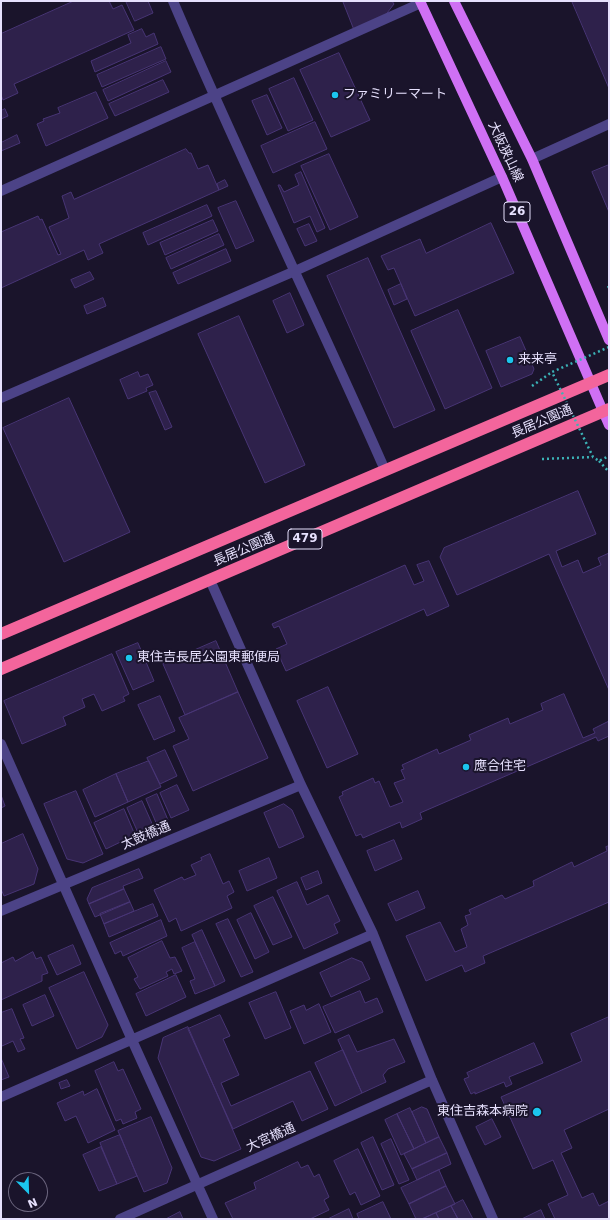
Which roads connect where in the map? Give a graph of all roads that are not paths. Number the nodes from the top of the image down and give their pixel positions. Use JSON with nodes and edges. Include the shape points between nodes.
{"nodes":[{"id":1,"x":173,"y":1,"type":"edge"},
{"id":2,"x":454,"y":1,"type":"edge"},
{"id":3,"x":421,"y":2,"type":"edge"},
{"id":4,"x":213,"y":96,"type":"junction"},
{"id":5,"x":609,"y":124,"type":"edge"},
{"id":6,"x":532,"y":159,"type":"junction"},
{"id":7,"x":502,"y":177,"type":"junction"},
{"id":8,"x":1,"y":191,"type":"edge"},
{"id":9,"x":295,"y":270,"type":"junction"},
{"id":10,"x":609,"y":340,"type":"edge"},
{"id":11,"x":609,"y":375,"type":"edge"},
{"id":12,"x":590,"y":383,"type":"junction"},
{"id":13,"x":1,"y":398,"type":"edge"},
{"id":14,"x":606,"y":410,"type":"edge"},
{"id":15,"x":609,"y":426,"type":"edge"},
{"id":16,"x":385,"y":470,"type":"junction"},
{"id":17,"x":210,"y":580,"type":"junction"},
{"id":18,"x":1,"y":634,"type":"edge"},
{"id":19,"x":1,"y":669,"type":"edge"},
{"id":20,"x":1,"y":744,"type":"edge"},
{"id":21,"x":301,"y":784,"type":"junction"},
{"id":22,"x":63,"y":885,"type":"junction"},
{"id":23,"x":1,"y":911,"type":"edge"},
{"id":24,"x":373,"y":934,"type":"junction"},
{"id":25,"x":132,"y":1040,"type":"junction"},
{"id":26,"x":432,"y":1080,"type":"junction"},
{"id":27,"x":1,"y":1097,"type":"edge"},
{"id":28,"x":198,"y":1185,"type":"junction"},
{"id":29,"x":120,"y":1219,"type":"edge"},
{"id":30,"x":213,"y":1219,"type":"edge"},
{"id":31,"x":493,"y":1219,"type":"edge"}],
"edges":[{"from":1,"to":4,"type":"street"},
{"from":2,"to":6,"type":"main road","name":"大阪狭山線","number":"26"},
{"from":3,"to":4,"type":"street"},
{"from":3,"to":7,"type":"main road","name":"大阪狭山線","number":"26"},
{"from":4,"to":8,"type":"street"},
{"from":4,"to":9,"type":"street"},
{"from":5,"to":6,"type":"street"},
{"from":6,"to":10,"type":"main road","name":"大阪狭山線","number":"26"},
{"from":7,"to":9,"type":"street"},
{"from":7,"to":12,"type":"main road","name":"大阪狭山線","number":"26"},
{"from":9,"to":13,"type":"street"},
{"from":9,"to":16,"type":"street"},
{"from":11,"to":12,"type":"highway","name":"長居公園通","number":"479"},
{"from":12,"to":14,"type":"main road","name":"大阪狭山線","number":"26"},
{"from":12,"to":16,"type":"highway","name":"長居公園通","number":"479"},
{"from":14,"to":15,"type":"main road","name":"大阪狭山線","number":"26"},
{"from":14,"to":17,"type":"highway","name":"長居公園通","number":"479"},
{"from":16,"to":18,"type":"highway","name":"長居公園通","number":"479"},
{"from":17,"to":19,"type":"highway","name":"長居公園通","number":"479"},
{"from":17,"to":21,"type":"street"},
{"from":20,"to":22,"type":"street"},
{"from":21,"to":22,"type":"street","name":"太鼓橋通"},
{"from":21,"to":24,"type":"street"},
{"from":22,"to":23,"type":"street","name":"太鼓橋通"},
{"from":22,"to":25,"type":"street"},
{"from":24,"to":25,"type":"street"},
{"from":24,"to":26,"type":"street"},
{"from":25,"to":27,"type":"street"},
{"from":25,"to":28,"type":"street"},
{"from":26,"to":28,"type":"street","name":"大宮橋通"},
{"from":26,"to":31,"type":"street"},
{"from":28,"to":29,"type":"street","name":"大宮橋通"},
{"from":28,"to":30,"type":"street"}]}
